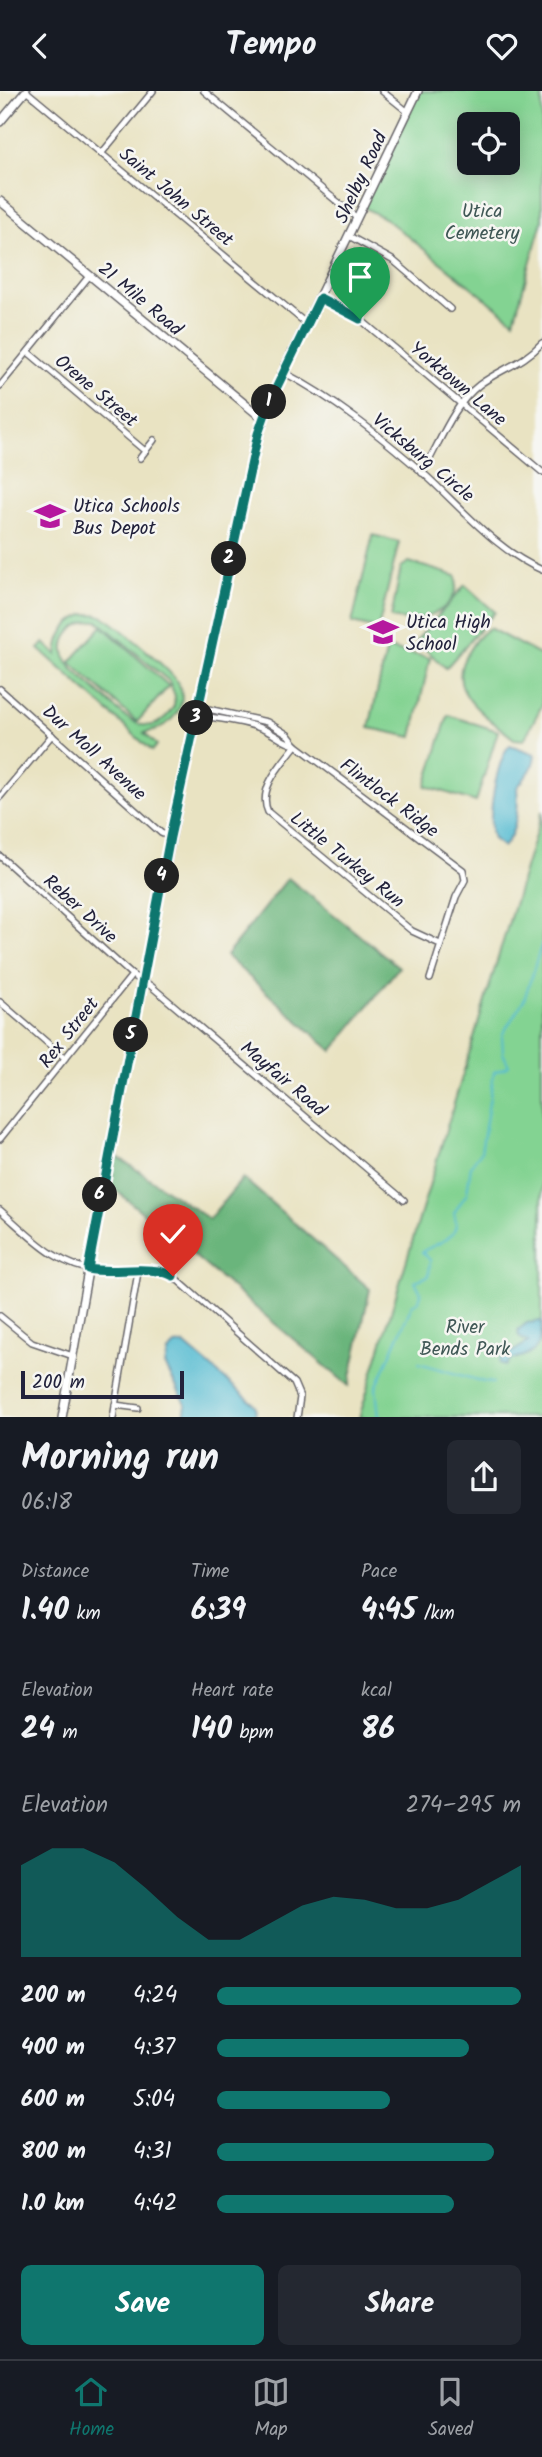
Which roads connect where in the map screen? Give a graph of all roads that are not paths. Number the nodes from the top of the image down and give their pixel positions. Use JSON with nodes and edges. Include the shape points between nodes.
{"nodes":[{"id":1,"x":26,"y":91,"type":"edge"},
{"id":2,"x":153,"y":91,"type":"edge"},
{"id":3,"x":204,"y":91,"type":"edge"},
{"id":4,"x":382,"y":91,"type":"edge"},
{"id":5,"x":418,"y":91,"type":"edge"},
{"id":6,"x":408,"y":112,"type":"junction"},
{"id":7,"x":0,"y":122,"type":"edge"},
{"id":8,"x":101,"y":153,"type":"junction"},
{"id":9,"x":0,"y":201,"type":"edge"},
{"id":10,"x":357,"y":218,"type":"junction"},
{"id":11,"x":349,"y":236,"type":"junction"},
{"id":12,"x":90,"y":275,"type":"junction"},
{"id":13,"x":320,"y":298,"type":"junction"},
{"id":14,"x":450,"y":309,"type":"dead end"},
{"id":15,"x":307,"y":325,"type":"junction"},
{"id":16,"x":542,"y":343,"type":"edge"},
{"id":17,"x":28,"y":352,"type":"junction"},
{"id":18,"x":283,"y":372,"type":"junction"},
{"id":19,"x":0,"y":386,"type":"edge"},
{"id":20,"x":463,"y":403,"type":"junction"},
{"id":21,"x":263,"y":419,"type":"junction"},
{"id":22,"x":154,"y":440,"type":"dead end"},
{"id":23,"x":145,"y":451,"type":"junction"},
{"id":24,"x":140,"y":457,"type":"dead end"},
{"id":25,"x":542,"y":471,"type":"edge"},
{"id":26,"x":422,"y":473,"type":"junction"},
{"id":27,"x":542,"y":570,"type":"edge"},
{"id":28,"x":0,"y":689,"type":"edge"},
{"id":29,"x":198,"y":711,"type":"junction"},
{"id":30,"x":253,"y":717,"type":"junction"},
{"id":31,"x":251,"y":726,"type":"junction"},
{"id":32,"x":52,"y":735,"type":"junction"},
{"id":33,"x":296,"y":745,"type":"junction"},
{"id":34,"x":0,"y":797,"type":"edge"},
{"id":35,"x":170,"y":837,"type":"junction"},
{"id":36,"x":0,"y":856,"type":"edge"},
{"id":37,"x":440,"y":944,"type":"junction"},
{"id":38,"x":132,"y":975,"type":"junction"},
{"id":39,"x":430,"y":979,"type":"dead end"},
{"id":40,"x":142,"y":980,"type":"junction"},
{"id":41,"x":0,"y":1002,"type":"edge"},
{"id":42,"x":65,"y":1058,"type":"junction"},
{"id":43,"x":1,"y":1138,"type":"edge"},
{"id":44,"x":404,"y":1200,"type":"dead end"},
{"id":45,"x":0,"y":1210,"type":"edge"},
{"id":46,"x":88,"y":1269,"type":"junction"},
{"id":47,"x":138,"y":1272,"type":"junction"},
{"id":48,"x":0,"y":1315,"type":"edge"},
{"id":49,"x":73,"y":1356,"type":"junction"},
{"id":50,"x":115,"y":1405,"type":"junction"},
{"id":51,"x":138,"y":1408,"type":"dead end"},
{"id":52,"x":62,"y":1417,"type":"edge"},
{"id":53,"x":113,"y":1417,"type":"edge"},
{"id":54,"x":297,"y":1417,"type":"edge"}],
"edges":[{"from":1,"to":7,"type":"street"},
{"from":1,"to":8,"type":"street","name":"Saint John Street"},
{"from":2,"to":8,"type":"street"},
{"from":3,"to":10,"type":"street"},
{"from":4,"to":6,"type":"street"},
{"from":5,"to":6,"type":"street","name":"Shelby Road"},
{"from":6,"to":10,"type":"street","name":"Shelby Road"},
{"from":8,"to":15,"type":"street","name":"Saint John Street"},
{"from":9,"to":12,"type":"street","name":"21 Mile Road"},
{"from":10,"to":11,"type":"street","name":"Shelby Road"},
{"from":11,"to":13,"type":"street","name":"Shelby Road"},
{"from":11,"to":14,"type":"street","via":[[394,261]]},
{"from":12,"to":17,"type":"street"},
{"from":12,"to":21,"type":"street","name":"21 Mile Road"},
{"from":13,"to":15,"type":"street","name":"Shelby Road"},
{"from":13,"to":20,"type":"street","name":"Yorktown Lane","via":[[360,319]]},
{"from":15,"to":18,"type":"street","name":"Shelby Road"},
{"from":16,"to":20,"type":"street","via":[[519,364],[481,384]]},
{"from":17,"to":19,"type":"street"},
{"from":17,"to":23,"type":"street","name":"Orene Street"},
{"from":18,"to":21,"type":"street","name":"Shelby Road"},
{"from":18,"to":26,"type":"street","name":"Vicksburg Circle","via":[[316,388]]},
{"from":20,"to":25,"type":"street","name":"Yorktown Lane"},
{"from":20,"to":26,"type":"street"},
{"from":21,"to":29,"type":"street","name":"Shelby Road"},
{"from":22,"to":23,"type":"street"},
{"from":23,"to":24,"type":"street"},
{"from":26,"to":27,"type":"street","name":"Vicksburg Circle","via":[[494,538]]},
{"from":28,"to":32,"type":"street","name":"Dur Moll Avenue"},
{"from":29,"to":30,"type":"street","name":"Flintlock Ridge"},
{"from":29,"to":31,"type":"street","name":"Flintlock Ridge"},
{"from":29,"to":35,"type":"street","name":"Shelby Road"},
{"from":30,"to":31,"type":"street"},
{"from":30,"to":33,"type":"street","name":"Flintlock Ridge","via":[[273,724]]},
{"from":31,"to":33,"type":"street","name":"Flintlock Ridge"},
{"from":32,"to":34,"type":"street"},
{"from":32,"to":35,"type":"street","name":"Dur Moll Avenue"},
{"from":33,"to":37,"type":"street","name":"Flintlock Ridge","via":[[465,873]]},
{"from":33,"to":37,"type":"street","name":"Little Turkey Run","via":[[266,791],[268,813],[412,931]]},
{"from":35,"to":40,"type":"street","name":"Shelby Road"},
{"from":36,"to":38,"type":"street","name":"Reber Drive"},
{"from":37,"to":39,"type":"street"},
{"from":38,"to":40,"type":"street","name":"Reber Drive"},
{"from":38,"to":42,"type":"street","name":"Rex Street"},
{"from":40,"to":44,"type":"street","name":"Mayfair Road"},
{"from":40,"to":46,"type":"street","name":"Shelby Road"},
{"from":41,"to":42,"type":"street"},
{"from":42,"to":43,"type":"street","name":"Rex Street"},
{"from":45,"to":46,"type":"street","via":[[52,1256]]},
{"from":46,"to":47,"type":"street"},
{"from":46,"to":49,"type":"street","name":"Shelby Road"},
{"from":47,"to":50,"type":"street"},
{"from":47,"to":54,"type":"street","via":[[162,1271],[173,1276],[290,1379],[300,1397]]},
{"from":48,"to":49,"type":"street","via":[[32,1342]]},
{"from":49,"to":52,"type":"street","name":"Shelby Road"},
{"from":50,"to":51,"type":"street"},
{"from":50,"to":53,"type":"street"}]}
